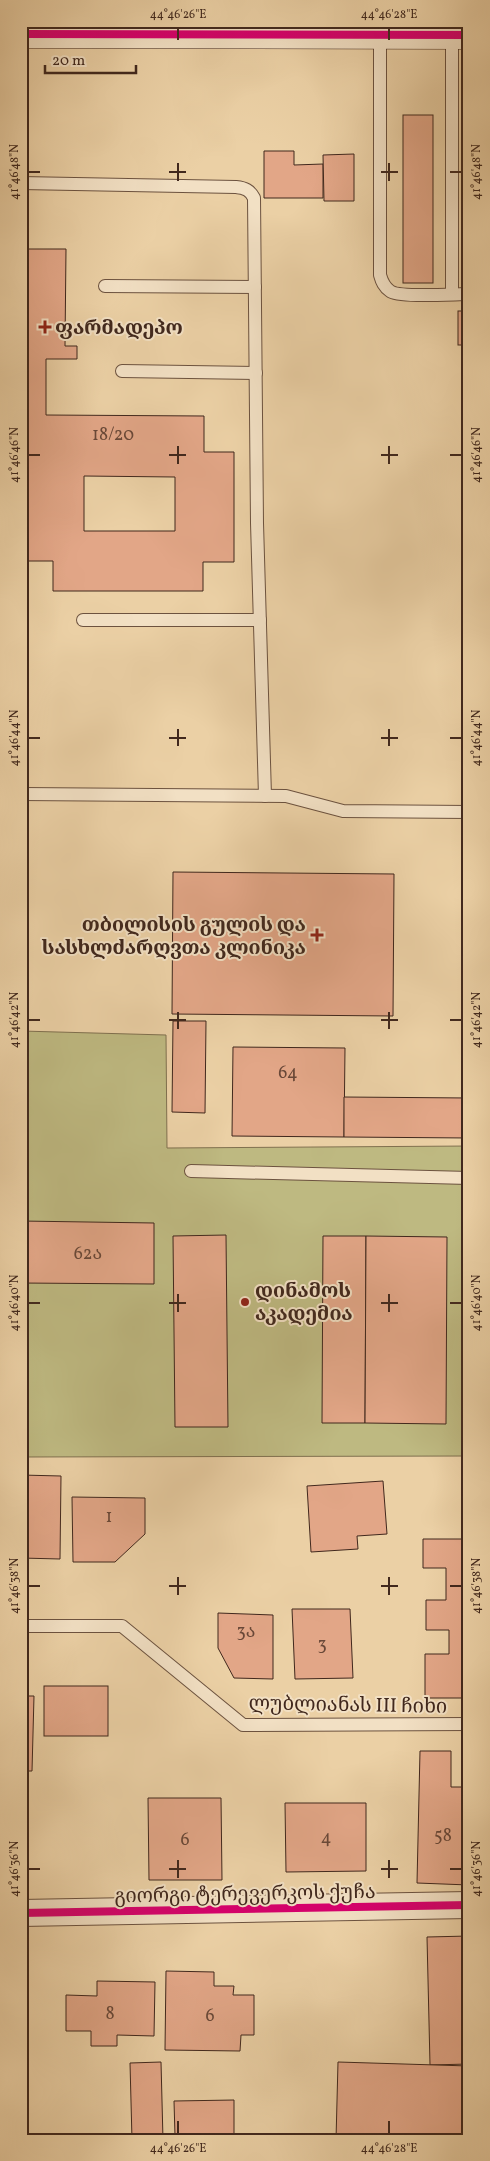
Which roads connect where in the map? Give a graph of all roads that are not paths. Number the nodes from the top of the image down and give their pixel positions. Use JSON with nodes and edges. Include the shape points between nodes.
{"nodes":[{"id":1,"x":372,"y":30,"type":"edge"},
{"id":2,"x":21,"y":34,"type":"edge"},
{"id":3,"x":461,"y":35,"type":"edge"},
{"id":4,"x":21,"y":183,"type":"edge"},
{"id":5,"x":104,"y":286,"type":"dead end"},
{"id":6,"x":255,"y":287,"type":"junction"},
{"id":7,"x":452,"y":294,"type":"junction"},
{"id":8,"x":469,"y":294,"type":"edge"},
{"id":9,"x":122,"y":372,"type":"dead end"},
{"id":10,"x":256,"y":373,"type":"junction"},
{"id":11,"x":83,"y":620,"type":"dead end"},
{"id":12,"x":260,"y":620,"type":"junction"},
{"id":13,"x":21,"y":794,"type":"edge"},
{"id":14,"x":265,"y":796,"type":"junction"},
{"id":15,"x":469,"y":812,"type":"edge"},
{"id":16,"x":191,"y":1171,"type":"dead end"},
{"id":17,"x":469,"y":1178,"type":"edge"},
{"id":18,"x":21,"y":1626,"type":"edge"},
{"id":19,"x":469,"y":1724,"type":"edge"},
{"id":20,"x":469,"y":1905,"type":"edge"},
{"id":21,"x":21,"y":1913,"type":"edge"}],
"edges":[{"from":1,"to":2,"type":"street"},
{"from":1,"to":3,"type":"street"},
{"from":1,"to":7,"type":"lane","via":[[382,284],[391,293],[403,295]]},
{"from":3,"to":7,"type":"lane"},
{"from":4,"to":6,"type":"lane","via":[[245,188],[254,198]]},
{"from":5,"to":6,"type":"lane"},
{"from":6,"to":10,"type":"lane"},
{"from":7,"to":8,"type":"lane"},
{"from":9,"to":10,"type":"lane"},
{"from":10,"to":12,"type":"lane"},
{"from":11,"to":12,"type":"lane"},
{"from":12,"to":14,"type":"lane"},
{"from":13,"to":14,"type":"lane"},
{"from":14,"to":15,"type":"lane","via":[[286,796],[343,811]]},
{"from":16,"to":17,"type":"lane"},
{"from":18,"to":19,"type":"lane","name":"ლუბლიანას III ჩიხი","via":[[122,1626],[243,1725]]},
{"from":20,"to":21,"type":"street","name":"გიორგი ტერევერკოს ქუჩა"}]}
